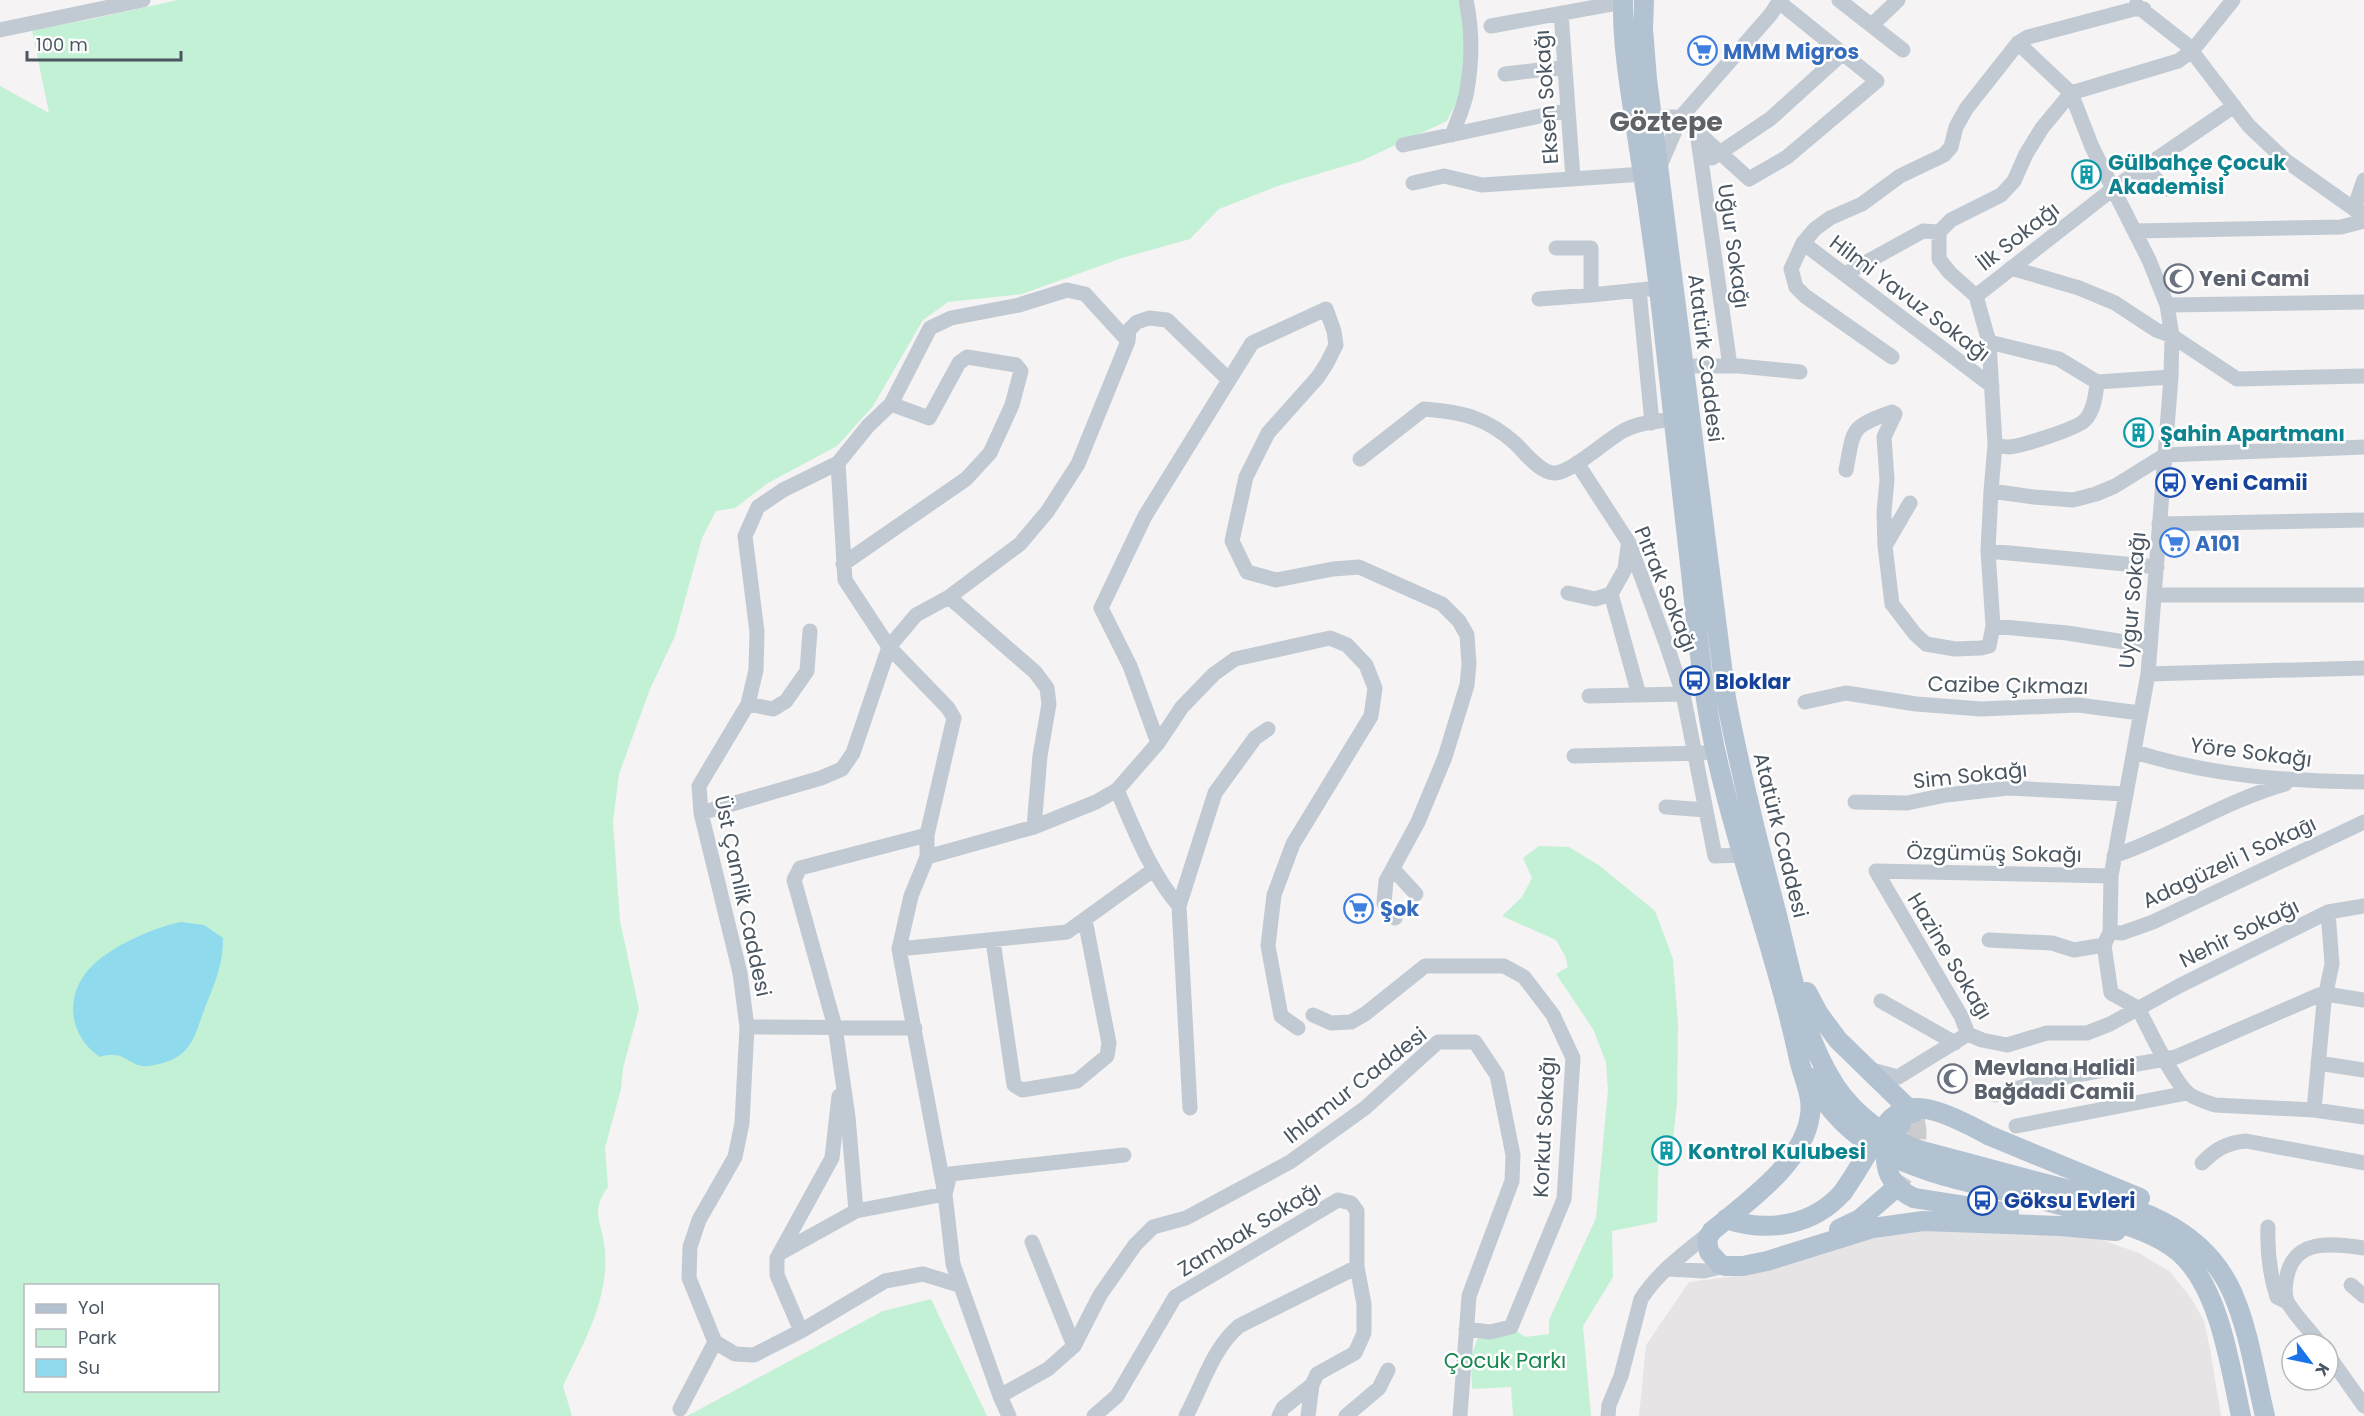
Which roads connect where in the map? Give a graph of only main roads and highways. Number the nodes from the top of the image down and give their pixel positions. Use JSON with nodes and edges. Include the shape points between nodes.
{"nodes":[{"id":1,"x":1644,"y":0,"type":"edge"},
{"id":2,"x":1623,"y":1,"type":"edge"},
{"id":3,"x":1651,"y":171,"type":"junction"},
{"id":4,"x":1681,"y":418,"type":"junction"},
{"id":5,"x":1787,"y":956,"type":"junction"},
{"id":6,"x":1796,"y":1047,"type":"junction"},
{"id":7,"x":1912,"y":1111,"type":"tunnel mouth"},
{"id":8,"x":1988,"y":1135,"type":"junction"},
{"id":9,"x":1891,"y":1192,"type":"tunnel mouth"},
{"id":10,"x":1719,"y":1225,"type":"junction"},
{"id":11,"x":2116,"y":1231,"type":"junction"},
{"id":12,"x":2166,"y":1244,"type":"junction"},
{"id":13,"x":2208,"y":1256,"type":"junction"},
{"id":14,"x":1725,"y":1266,"type":"junction"},
{"id":15,"x":2241,"y":1416,"type":"edge"},
{"id":16,"x":2265,"y":1416,"type":"edge"}],
"edges":[{"from":1,"to":3,"type":"main road","name":"Atatürk Caddesi","via":[[1652,117]]},
{"from":2,"to":3,"type":"main road","name":"Atatürk Caddesi","via":[[1629,79]]},
{"from":3,"to":4,"type":"main road","name":"Atatürk Caddesi","via":[[1684,366]]},
{"from":3,"to":4,"type":"main road","name":"Atatürk Caddesi","via":[[1649,289]]},
{"from":4,"to":5,"type":"main road","name":"Atatürk Caddesi","via":[[1726,698]]},
{"from":4,"to":6,"type":"main road","name":"Atatürk Caddesi","via":[[1702,681],[1715,751]]},
{"from":5,"to":7,"type":"main road","via":[[1838,1040]]},
{"from":5,"to":13,"type":"main road","name":"Atatürk Caddesi","via":[[1813,1040],[1829,1075],[1847,1101],[1886,1135],[1922,1151],[2136,1209],[2174,1227]]},
{"from":6,"to":10,"type":"main road","via":[[1811,1112],[1800,1148]]},
{"from":6,"to":12,"type":"main road","via":[[1814,1085],[1838,1117],[1883,1153],[1912,1167],[2094,1214]]},
{"from":8,"to":10,"type":"main road","bridge":true,"via":[[1926,1107],[1905,1109],[1887,1121],[1843,1192],[1826,1209],[1798,1222]]},
{"from":8,"to":11,"type":"main road","bridge":true,"via":[[1930,1115],[1902,1123],[1888,1142],[1886,1164],[1891,1180],[1914,1198]]},
{"from":8,"to":13,"type":"main road","via":[[2157,1205],[2175,1215],[2200,1238]]},
{"from":9,"to":14,"type":"main road","via":[[1845,1227]]},
{"from":10,"to":14,"type":"main road","via":[[1707,1239],[1714,1259]]},
{"from":11,"to":12,"type":"main road"},
{"from":11,"to":14,"type":"main road","via":[[1923,1221],[1874,1228],[1767,1262]]},
{"from":12,"to":15,"type":"main road","via":[[2185,1258],[2210,1298],[2226,1346]]},
{"from":13,"to":16,"type":"main road","name":"Atatürk Caddesi","via":[[2232,1292]]}]}
